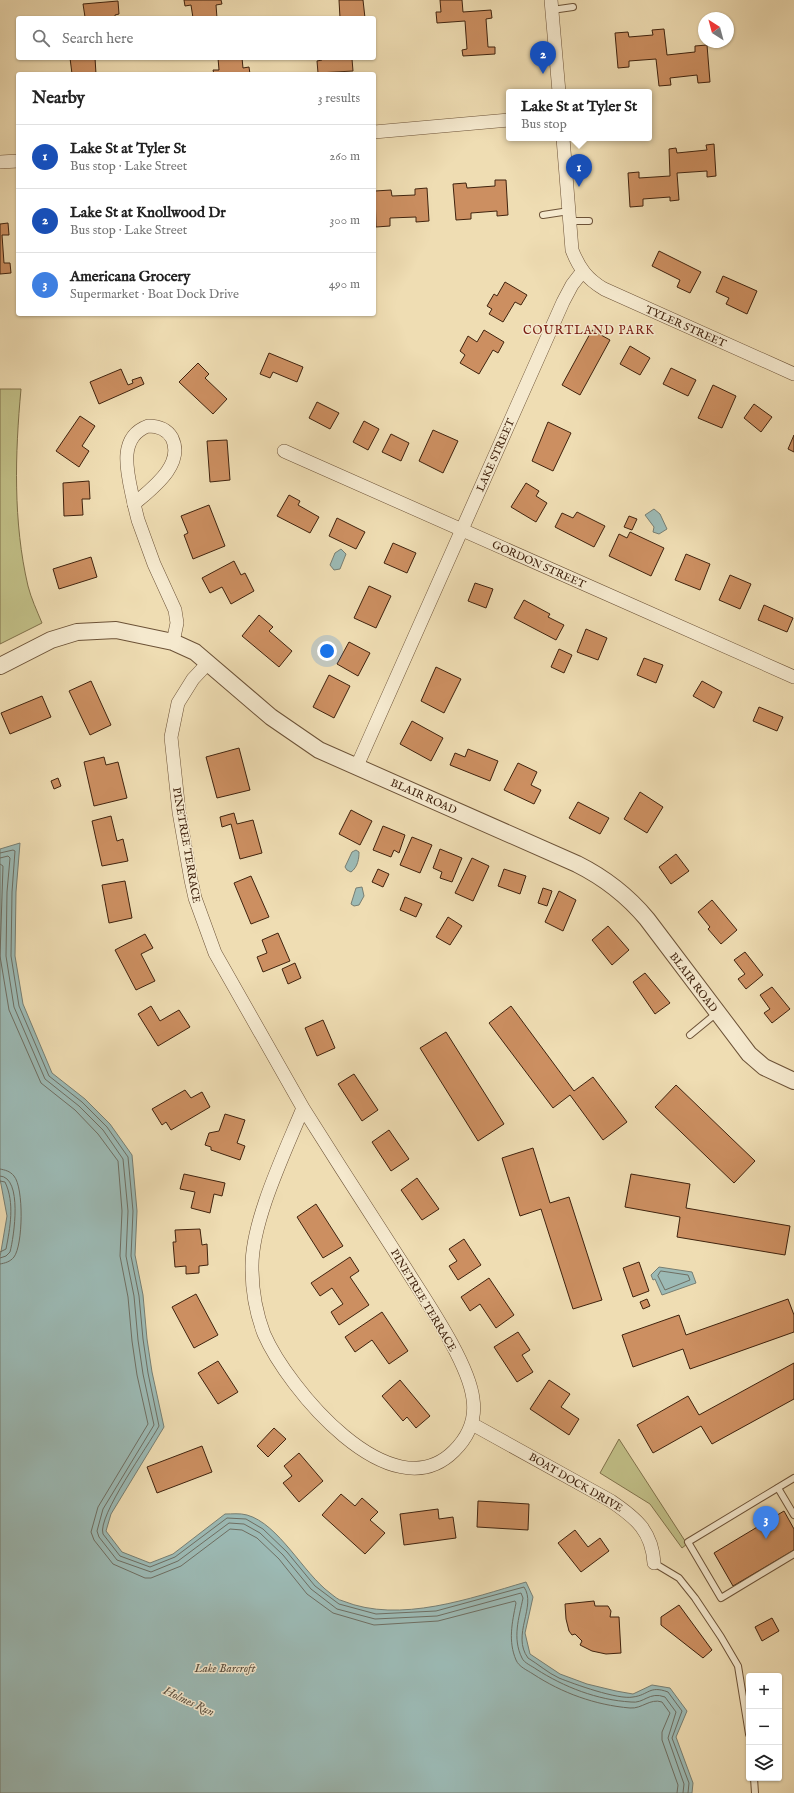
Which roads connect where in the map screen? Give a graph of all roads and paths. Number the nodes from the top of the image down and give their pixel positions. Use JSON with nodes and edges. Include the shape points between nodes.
{"nodes":[{"id":1,"x":552,"y":5,"type":"edge"},
{"id":2,"x":573,"y":7,"type":"dead end"},
{"id":3,"x":559,"y":89,"type":"edge"},
{"id":4,"x":506,"y":120,"type":"edge"},
{"id":5,"x":376,"y":132,"type":"edge"},
{"id":6,"x":563,"y":141,"type":"edge"},
{"id":7,"x":16,"y":161,"type":"edge"},
{"id":8,"x":0,"y":162,"type":"edge"},
{"id":9,"x":543,"y":215,"type":"dead end"},
{"id":10,"x":570,"y":216,"type":"junction"},
{"id":11,"x":589,"y":220,"type":"dead end"},
{"id":12,"x":582,"y":272,"type":"junction"},
{"id":13,"x":794,"y":374,"type":"edge"},
{"id":14,"x":284,"y":451,"type":"dead end"},
{"id":15,"x":134,"y":504,"type":"junction"},
{"id":16,"x":461,"y":530,"type":"junction"},
{"id":17,"x":173,"y":642,"type":"junction"},
{"id":18,"x":208,"y":663,"type":"junction"},
{"id":19,"x":0,"y":666,"type":"edge"},
{"id":20,"x":794,"y":677,"type":"edge"},
{"id":21,"x":357,"y":766,"type":"junction"},
{"id":22,"x":718,"y":1012,"type":"junction"},
{"id":23,"x":690,"y":1035,"type":"dead end"},
{"id":24,"x":794,"y":1080,"type":"edge"},
{"id":25,"x":303,"y":1108,"type":"junction"},
{"id":26,"x":472,"y":1424,"type":"junction"},
{"id":27,"x":794,"y":1478,"type":"edge"},
{"id":28,"x":778,"y":1488,"type":"junction"},
{"id":29,"x":794,"y":1515,"type":"edge"},
{"id":30,"x":794,"y":1554,"type":"edge"},
{"id":31,"x":654,"y":1563,"type":"joint"},
{"id":32,"x":746,"y":1715,"type":"edge"},
{"id":33,"x":754,"y":1781,"type":"edge"},
{"id":34,"x":755,"y":1793,"type":"edge"}],
"edges":[{"from":1,"to":2,"type":"lane"},
{"from":1,"to":3,"type":"street"},
{"from":4,"to":5,"type":"street"},
{"from":6,"to":10,"type":"street"},
{"from":7,"to":8,"type":"street"},
{"from":9,"to":10,"type":"lane"},
{"from":10,"to":11,"type":"lane"},
{"from":10,"to":12,"type":"street","via":[[572,250]]},
{"from":12,"to":13,"type":"street","name":"TYLER STREET","via":[[604,289]]},
{"from":12,"to":16,"type":"street","name":"LAKE STREET","via":[[563,302]]},
{"from":14,"to":16,"type":"street","name":"GORDON STREET"},
{"from":15,"to":15,"type":"street","via":[[126,454],[130,442],[139,430],[156,426],[171,436],[174,458],[165,474]]},
{"from":15,"to":17,"type":"street","via":[[154,564],[175,610],[177,623]]},
{"from":16,"to":20,"type":"street","name":"GORDON STREET"},
{"from":16,"to":21,"type":"street","name":"LAKE STREET"},
{"from":17,"to":18,"type":"street","name":"BLAIR ROAD","via":[[195,652]]},
{"from":17,"to":19,"type":"street","name":"BLAIR ROAD","via":[[116,630],[77,632],[51,640]]},
{"from":18,"to":21,"type":"street","name":"BLAIR ROAD","via":[[296,736],[319,750]]},
{"from":18,"to":25,"type":"street","name":"PINETREE TERRACE","via":[[193,679],[178,703],[170,737],[191,880],[215,953]]},
{"from":21,"to":22,"type":"street","name":"BLAIR ROAD","via":[[577,864],[613,885],[647,919]]},
{"from":22,"to":23,"type":"lane"},
{"from":22,"to":24,"type":"street","name":"BLAIR ROAD","via":[[749,1054],[764,1067]]},
{"from":25,"to":26,"type":"street","name":"PINETREE TERRACE","via":[[433,1312],[460,1361],[470,1384],[473,1400]]},
{"from":25,"to":26,"type":"street","name":"PINETREE TERRACE","via":[[261,1218],[252,1266],[253,1291],[258,1313],[264,1333],[276,1356],[301,1393],[338,1430],[360,1448],[390,1464],[406,1468],[436,1464],[448,1457],[460,1444]]},
{"from":26,"to":31,"type":"street","name":"BOAT DOCK DRIVE","via":[[611,1501],[633,1516],[643,1527],[650,1541]]},
{"from":27,"to":28,"type":"lane"},
{"from":28,"to":29,"type":"lane"},
{"from":28,"to":30,"type":"lane","via":[[688,1542],[721,1598]]},
{"from":31,"to":32,"type":"lane","via":[[679,1578],[721,1636],[738,1666]]},
{"from":33,"to":34,"type":"lane"}]}
